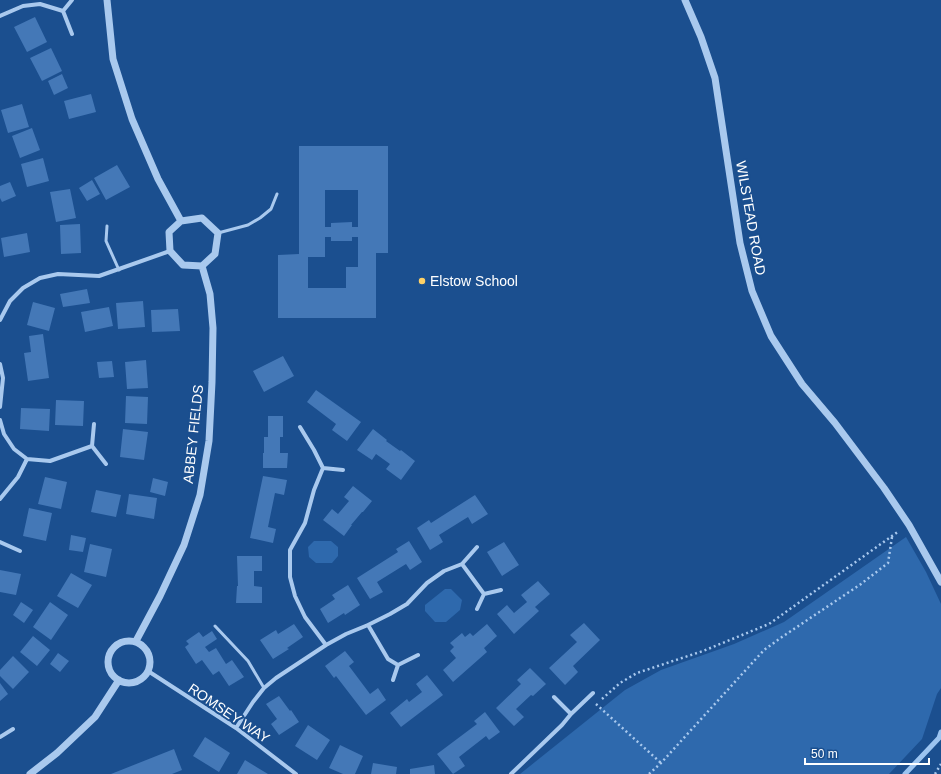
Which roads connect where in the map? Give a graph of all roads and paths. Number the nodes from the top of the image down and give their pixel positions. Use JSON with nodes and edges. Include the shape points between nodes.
{"nodes":[{"id":1,"x":72,"y":0,"type":"edge"},
{"id":2,"x":107,"y":0,"type":"edge"},
{"id":3,"x":685,"y":0,"type":"edge"},
{"id":4,"x":63,"y":11,"type":"junction"},
{"id":5,"x":0,"y":16,"type":"edge"},
{"id":6,"x":72,"y":34,"type":"dead end"},
{"id":7,"x":277,"y":194,"type":"dead end"},
{"id":8,"x":181,"y":221,"type":"junction"},
{"id":9,"x":107,"y":226,"type":"dead end"},
{"id":10,"x":218,"y":233,"type":"junction"},
{"id":11,"x":170,"y":251,"type":"junction"},
{"id":12,"x":202,"y":266,"type":"junction"},
{"id":13,"x":119,"y":270,"type":"junction"},
{"id":14,"x":0,"y":320,"type":"edge"},
{"id":15,"x":0,"y":364,"type":"edge"},
{"id":16,"x":0,"y":407,"type":"edge"},
{"id":17,"x":0,"y":420,"type":"edge"},
{"id":18,"x":94,"y":424,"type":"dead end"},
{"id":19,"x":300,"y":427,"type":"dead end"},
{"id":20,"x":92,"y":446,"type":"junction"},
{"id":21,"x":27,"y":459,"type":"junction"},
{"id":22,"x":106,"y":464,"type":"dead end"},
{"id":23,"x":322,"y":468,"type":"junction"},
{"id":24,"x":343,"y":470,"type":"dead end"},
{"id":25,"x":0,"y":499,"type":"edge"},
{"id":26,"x":909,"y":525,"type":"junction"},
{"id":27,"x":892,"y":536,"type":"junction"},
{"id":28,"x":0,"y":542,"type":"edge"},
{"id":29,"x":477,"y":548,"type":"dead end"},
{"id":30,"x":20,"y":551,"type":"dead end"},
{"id":31,"x":462,"y":564,"type":"junction"},
{"id":32,"x":941,"y":582,"type":"edge"},
{"id":33,"x":501,"y":590,"type":"dead end"},
{"id":34,"x":484,"y":594,"type":"junction"},
{"id":35,"x":477,"y":609,"type":"dead end"},
{"id":36,"x":368,"y":625,"type":"junction"},
{"id":37,"x":215,"y":626,"type":"dead end"},
{"id":38,"x":136,"y":641,"type":"junction"},
{"id":39,"x":326,"y":645,"type":"junction"},
{"id":40,"x":418,"y":655,"type":"dead end"},
{"id":41,"x":398,"y":665,"type":"junction"},
{"id":42,"x":148,"y":671,"type":"junction"},
{"id":43,"x":119,"y":680,"type":"junction"},
{"id":44,"x":393,"y":680,"type":"dead end"},
{"id":45,"x":264,"y":688,"type":"junction"},
{"id":46,"x":593,"y":693,"type":"dead end"},
{"id":47,"x":554,"y":697,"type":"dead end"},
{"id":48,"x":596,"y":704,"type":"junction"},
{"id":49,"x":591,"y":709,"type":"dead end"},
{"id":50,"x":571,"y":714,"type":"junction"},
{"id":51,"x":236,"y":728,"type":"junction"},
{"id":52,"x":13,"y":729,"type":"dead end"},
{"id":53,"x":0,"y":737,"type":"edge"},
{"id":54,"x":662,"y":762,"type":"junction"},
{"id":55,"x":941,"y":764,"type":"edge"},
{"id":56,"x":30,"y":774,"type":"edge"},
{"id":57,"x":296,"y":774,"type":"edge"},
{"id":58,"x":511,"y":774,"type":"edge"},
{"id":59,"x":649,"y":774,"type":"edge"},
{"id":60,"x":935,"y":774,"type":"edge"}],
"edges":[{"from":1,"to":4,"type":"street"},
{"from":2,"to":8,"type":"street","via":[[114,59],[132,119],[158,179]]},
{"from":3,"to":26,"type":"street","name":"WILSTEAD ROAD","via":[[715,78],[740,243],[752,291],[771,336],[802,384],[835,423]]},
{"from":4,"to":5,"type":"street","via":[[40,4],[23,6]]},
{"from":4,"to":6,"type":"street"},
{"from":7,"to":10,"type":"lane","via":[[271,209],[260,218],[248,225]]},
{"from":8,"to":10,"type":"street","via":[[202,218]]},
{"from":8,"to":11,"type":"street","via":[[169,232]]},
{"from":9,"to":13,"type":"lane","via":[[106,241]]},
{"from":10,"to":12,"type":"street","via":[[215,254]]},
{"from":11,"to":12,"type":"street","via":[[183,266]]},
{"from":11,"to":13,"type":"street"},
{"from":12,"to":38,"type":"street","name":"ABBEY FIELDS","via":[[210,294],[212,382],[208,441],[200,495],[184,545]]},
{"from":13,"to":14,"type":"street","via":[[100,276],[58,274],[40,278],[23,288],[10,301]]},
{"from":15,"to":16,"type":"street","via":[[3,378]]},
{"from":17,"to":21,"type":"street","via":[[4,434],[14,449]]},
{"from":18,"to":20,"type":"street"},
{"from":19,"to":23,"type":"street"},
{"from":20,"to":21,"type":"street","via":[[50,461]]},
{"from":20,"to":22,"type":"street"},
{"from":21,"to":25,"type":"street","via":[[18,477]]},
{"from":23,"to":24,"type":"street"},
{"from":23,"to":39,"type":"street","via":[[305,523],[290,550],[290,577],[305,617]]},
{"from":26,"to":27,"type":"path"},
{"from":26,"to":32,"type":"street","name":"WILSTEAD ROAD"},
{"from":27,"to":48,"type":"path","via":[[769,624],[704,651],[637,672]]},
{"from":27,"to":54,"type":"path","via":[[888,563],[764,650]]},
{"from":28,"to":30,"type":"street"},
{"from":29,"to":31,"type":"street"},
{"from":31,"to":34,"type":"street"},
{"from":31,"to":36,"type":"street","via":[[444,571],[426,583],[407,604]]},
{"from":33,"to":34,"type":"street"},
{"from":34,"to":35,"type":"street"},
{"from":36,"to":39,"type":"street"},
{"from":36,"to":41,"type":"street","via":[[388,659]]},
{"from":37,"to":45,"type":"lane","via":[[248,661]]},
{"from":38,"to":42,"type":"street","via":[[143,645],[150,657]]},
{"from":38,"to":43,"type":"street","via":[[122,641],[116,644],[108,656],[109,670]]},
{"from":39,"to":45,"type":"street"},
{"from":40,"to":41,"type":"street"},
{"from":41,"to":44,"type":"street"},
{"from":42,"to":43,"type":"street","via":[[132,683]]},
{"from":42,"to":51,"type":"street","name":"ROMSEY WAY"},
{"from":43,"to":56,"type":"street","via":[[95,717],[57,753]]},
{"from":45,"to":51,"type":"street"},
{"from":46,"to":50,"type":"street"},
{"from":47,"to":50,"type":"street"},
{"from":48,"to":49,"type":"path"},
{"from":48,"to":54,"type":"path"},
{"from":50,"to":58,"type":"street"},
{"from":51,"to":57,"type":"street","name":"ROMSEY WAY"},
{"from":52,"to":53,"type":"street"},
{"from":54,"to":59,"type":"path"},
{"from":55,"to":60,"type":"path"}]}
